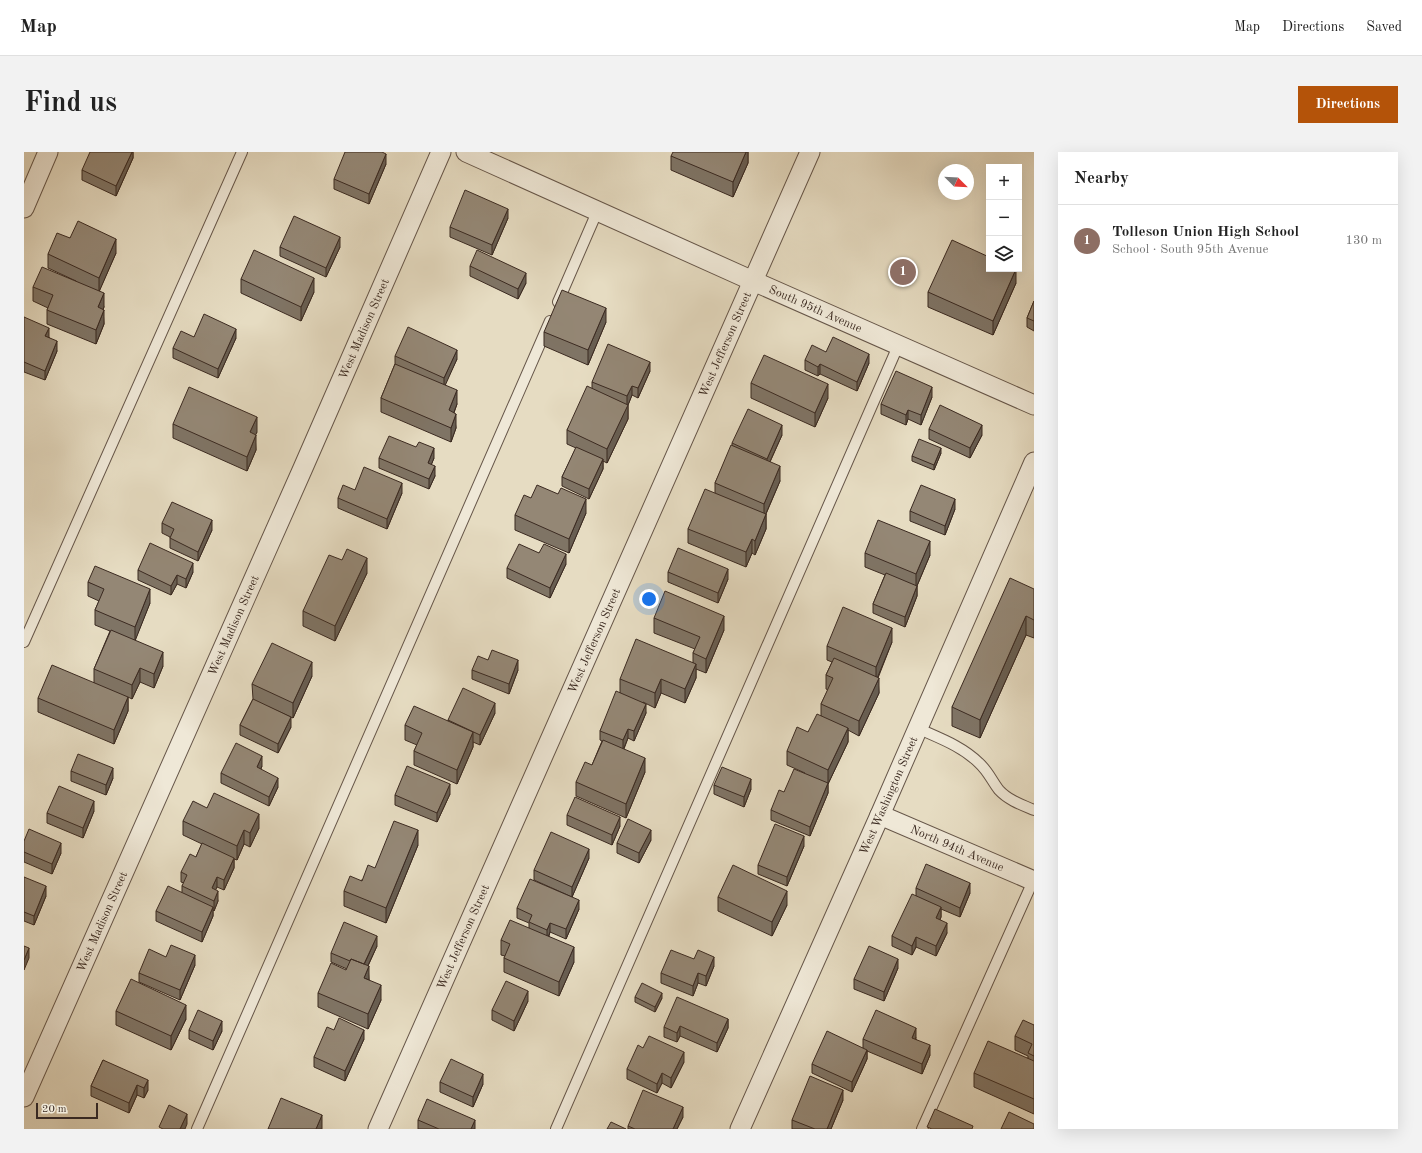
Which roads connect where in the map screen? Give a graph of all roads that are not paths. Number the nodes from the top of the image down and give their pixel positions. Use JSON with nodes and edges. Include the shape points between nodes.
{"nodes":[{"id":1,"x":48,"y":152,"type":"edge"},
{"id":2,"x":242,"y":152,"type":"edge"},
{"id":3,"x":441,"y":152,"type":"edge"},
{"id":4,"x":466,"y":152,"type":"edge"},
{"id":5,"x":810,"y":152,"type":"edge"},
{"id":6,"x":24,"y":208,"type":"edge"},
{"id":7,"x":597,"y":212,"type":"junction"},
{"id":8,"x":753,"y":281,"type":"junction"},
{"id":9,"x":898,"y":346,"type":"junction"},
{"id":10,"x":1034,"y":406,"type":"edge"},
{"id":11,"x":1034,"y":462,"type":"edge"},
{"id":12,"x":24,"y":642,"type":"edge"},
{"id":13,"x":917,"y":728,"type":"junction"},
{"id":14,"x":1034,"y":810,"type":"edge"},
{"id":15,"x":880,"y":815,"type":"junction"},
{"id":16,"x":1033,"y":881,"type":"edge"},
{"id":17,"x":24,"y":1097,"type":"edge"},
{"id":18,"x":197,"y":1129,"type":"edge"},
{"id":19,"x":378,"y":1129,"type":"edge"},
{"id":20,"x":556,"y":1129,"type":"edge"},
{"id":21,"x":740,"y":1129,"type":"edge"},
{"id":22,"x":922,"y":1129,"type":"edge"}],
"edges":[{"from":1,"to":6,"type":"street"},
{"from":2,"to":12,"type":"lane"},
{"from":3,"to":17,"type":"street","name":"West Madison Street"},
{"from":4,"to":7,"type":"street","name":"South 95th Avenue"},
{"from":5,"to":8,"type":"street","name":"West Jefferson Street"},
{"from":7,"to":8,"type":"street","name":"South 95th Avenue"},
{"from":7,"to":18,"type":"lane"},
{"from":8,"to":9,"type":"street","name":"South 95th Avenue"},
{"from":8,"to":19,"type":"street","name":"West Jefferson Street"},
{"from":9,"to":10,"type":"street","name":"South 95th Avenue"},
{"from":9,"to":20,"type":"lane"},
{"from":11,"to":13,"type":"street","name":"West Washington Street"},
{"from":13,"to":14,"type":"lane","via":[[964,751],[979,763],[1000,791],[1012,800]]},
{"from":13,"to":15,"type":"street","name":"West Washington Street"},
{"from":15,"to":16,"type":"street","name":"North 94th Avenue"},
{"from":15,"to":21,"type":"street","name":"West Washington Street"},
{"from":16,"to":22,"type":"lane"}]}
